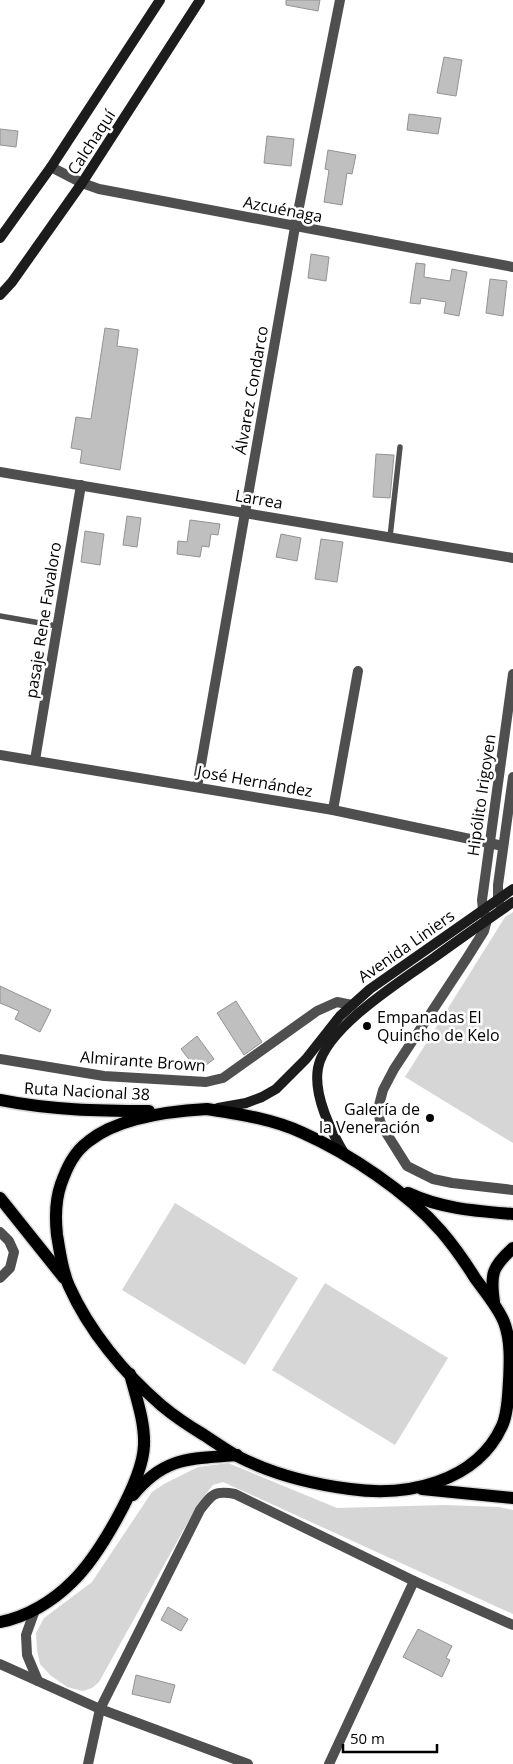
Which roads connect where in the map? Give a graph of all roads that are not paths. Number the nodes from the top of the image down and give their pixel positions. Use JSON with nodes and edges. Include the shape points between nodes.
{"nodes":[{"id":1,"x":160,"y":0,"type":"edge"},
{"id":2,"x":200,"y":0,"type":"edge"},
{"id":3,"x":340,"y":0,"type":"edge"},
{"id":4,"x":51,"y":167,"type":"junction"},
{"id":5,"x":82,"y":183,"type":"junction"},
{"id":6,"x":295,"y":227,"type":"junction"},
{"id":7,"x":0,"y":238,"type":"edge"},
{"id":8,"x":513,"y":267,"type":"edge"},
{"id":9,"x":0,"y":295,"type":"edge"},
{"id":10,"x":400,"y":447,"type":"dead end"},
{"id":11,"x":0,"y":472,"type":"edge"},
{"id":12,"x":80,"y":486,"type":"junction"},
{"id":13,"x":245,"y":512,"type":"junction"},
{"id":14,"x":390,"y":537,"type":"junction"},
{"id":15,"x":513,"y":558,"type":"edge"},
{"id":16,"x":0,"y":616,"type":"edge"},
{"id":17,"x":57,"y":626,"type":"junction"},
{"id":18,"x":358,"y":671,"type":"dead end"},
{"id":19,"x":513,"y":674,"type":"edge"},
{"id":20,"x":0,"y":755,"type":"edge"},
{"id":21,"x":35,"y":760,"type":"junction"},
{"id":22,"x":513,"y":778,"type":"edge"},
{"id":23,"x":197,"y":786,"type":"junction"},
{"id":24,"x":333,"y":810,"type":"junction"},
{"id":25,"x":489,"y":843,"type":"junction"},
{"id":26,"x":503,"y":846,"type":"junction"},
{"id":27,"x":513,"y":889,"type":"edge"},
{"id":28,"x":513,"y":902,"type":"edge"},
{"id":29,"x":500,"y":905,"type":"junction"},
{"id":30,"x":485,"y":915,"type":"junction"},
{"id":31,"x":352,"y":1005,"type":"junction"},
{"id":32,"x":327,"y":1039,"type":"junction"},
{"id":33,"x":0,"y":1059,"type":"edge"},
{"id":34,"x":0,"y":1100,"type":"edge"},
{"id":35,"x":207,"y":1109,"type":"junction"},
{"id":36,"x":172,"y":1111,"type":"junction"},
{"id":37,"x":345,"y":1155,"type":"junction"},
{"id":38,"x":389,"y":1185,"type":"junction"},
{"id":39,"x":513,"y":1190,"type":"edge"},
{"id":40,"x":0,"y":1198,"type":"edge"},
{"id":41,"x":513,"y":1214,"type":"edge"},
{"id":42,"x":0,"y":1232,"type":"edge"},
{"id":43,"x":513,"y":1248,"type":"edge"},
{"id":44,"x":0,"y":1278,"type":"edge"},
{"id":45,"x":68,"y":1284,"type":"junction"},
{"id":46,"x":494,"y":1307,"type":"junction"},
{"id":47,"x":504,"y":1322,"type":"junction"},
{"id":48,"x":513,"y":1335,"type":"edge"},
{"id":49,"x":130,"y":1374,"type":"junction"},
{"id":50,"x":237,"y":1455,"type":"junction"},
{"id":51,"x":417,"y":1488,"type":"junction"},
{"id":52,"x":513,"y":1498,"type":"edge"},
{"id":53,"x":122,"y":1509,"type":"junction"},
{"id":54,"x":414,"y":1581,"type":"junction"},
{"id":55,"x":35,"y":1610,"type":"junction"},
{"id":56,"x":0,"y":1622,"type":"edge"},
{"id":57,"x":513,"y":1625,"type":"edge"},
{"id":58,"x":0,"y":1664,"type":"edge"},
{"id":59,"x":38,"y":1681,"type":"junction"},
{"id":60,"x":100,"y":1709,"type":"junction"},
{"id":61,"x":88,"y":1764,"type":"edge"},
{"id":62,"x":248,"y":1764,"type":"edge"},
{"id":63,"x":329,"y":1764,"type":"edge"}],
"edges":[{"from":1,"to":4,"type":"main road","name":"Calchaquí"},
{"from":2,"to":5,"type":"main road","name":"Calchaquí"},
{"from":3,"to":6,"type":"street","name":"Álvarez Condarco"},
{"from":4,"to":5,"type":"street","name":"Azcuénaga"},
{"from":4,"to":7,"type":"main road","name":"Calchaquí"},
{"from":5,"to":6,"type":"street","name":"Azcuénaga"},
{"from":5,"to":9,"type":"main road","name":"Calchaquí"},
{"from":6,"to":8,"type":"street","name":"Azcuénaga"},
{"from":6,"to":13,"type":"street","name":"Álvarez Condarco"},
{"from":10,"to":14,"type":"lane"},
{"from":11,"to":12,"type":"street","name":"Larrea"},
{"from":12,"to":13,"type":"street","name":"Larrea"},
{"from":12,"to":17,"type":"street","name":"pasaje Rene Favaloro"},
{"from":13,"to":14,"type":"street","name":"Larrea"},
{"from":13,"to":23,"type":"street","name":"Álvarez Condarco"},
{"from":14,"to":15,"type":"street","name":"Larrea"},
{"from":16,"to":17,"type":"lane"},
{"from":17,"to":21,"type":"street","name":"pasaje Rene Favaloro"},
{"from":18,"to":24,"type":"street"},
{"from":19,"to":25,"type":"street","name":"Hipólito Irigoyen"},
{"from":20,"to":21,"type":"street","name":"José Hernández"},
{"from":21,"to":23,"type":"street","name":"José Hernández"},
{"from":22,"to":26,"type":"street","name":"Hipólito Irigoyen"},
{"from":23,"to":24,"type":"street","name":"José Hernández"},
{"from":24,"to":25,"type":"street","name":"José Hernández"},
{"from":25,"to":26,"type":"street","name":"José Hernández"},
{"from":25,"to":30,"type":"street","name":"Hipólito Irigoyen","via":[[482,900]]},
{"from":26,"to":29,"type":"street","name":"Hipólito Irigoyen","via":[[498,885]]},
{"from":27,"to":29,"type":"main road","name":"Avenida Liniers"},
{"from":28,"to":29,"type":"main road","name":"Avenida Liniers"},
{"from":29,"to":30,"type":"main road","name":"Avenida Liniers"},
{"from":30,"to":31,"type":"main road","name":"Avenida Liniers","via":[[370,989]]},
{"from":30,"to":32,"type":"main road","name":"Avenida Liniers"},
{"from":30,"to":39,"type":"street","via":[[484,931],[394,1069],[378,1109],[380,1121],[395,1150],[413,1170],[452,1183]]},
{"from":31,"to":32,"type":"main road","name":"Avenida Liniers"},
{"from":31,"to":33,"type":"street","name":"Almirante Brown","via":[[337,1002],[317,1010],[222,1078],[206,1082],[104,1076]]},
{"from":32,"to":35,"type":"main road","via":[[276,1089],[246,1102]]},
{"from":32,"to":37,"type":"main road","via":[[318,1069],[318,1084],[325,1115]]},
{"from":34,"to":36,"type":"main road","name":"Ruta Nacional 38","via":[[66,1109]]},
{"from":35,"to":36,"type":"main road"},
{"from":35,"to":37,"type":"main road","via":[[276,1123]]},
{"from":36,"to":45,"type":"main road","via":[[122,1124],[91,1139],[75,1154],[57,1195],[55,1217]]},
{"from":37,"to":38,"type":"main road"},
{"from":38,"to":41,"type":"main road","via":[[458,1209]]},
{"from":38,"to":46,"type":"main road","via":[[415,1204],[442,1231]]},
{"from":40,"to":45,"type":"main road"},
{"from":42,"to":44,"type":"street","via":[[14,1252],[10,1268]]},
{"from":43,"to":46,"type":"main road","via":[[494,1270]]},
{"from":45,"to":49,"type":"main road","via":[[84,1314]]},
{"from":46,"to":47,"type":"main road"},
{"from":47,"to":48,"type":"main road"},
{"from":47,"to":51,"type":"main road","via":[[510,1369],[503,1424],[492,1443],[460,1473]]},
{"from":49,"to":50,"type":"main road","via":[[162,1406]]},
{"from":49,"to":53,"type":"main road","via":[[144,1445],[140,1465]]},
{"from":50,"to":51,"type":"main road","via":[[285,1475],[332,1487],[363,1491]]},
{"from":50,"to":53,"type":"main road","via":[[174,1462],[145,1480]]},
{"from":51,"to":52,"type":"main road"},
{"from":53,"to":55,"type":"main road","via":[[80,1574]]},
{"from":54,"to":57,"type":"street"},
{"from":54,"to":60,"type":"street","via":[[236,1494],[221,1491],[210,1496],[200,1510]]},
{"from":54,"to":63,"type":"street"},
{"from":55,"to":56,"type":"main road"},
{"from":55,"to":59,"type":"street","via":[[26,1635],[27,1654]]},
{"from":58,"to":59,"type":"street"},
{"from":59,"to":60,"type":"street"},
{"from":60,"to":61,"type":"street"},
{"from":60,"to":62,"type":"street"}]}
